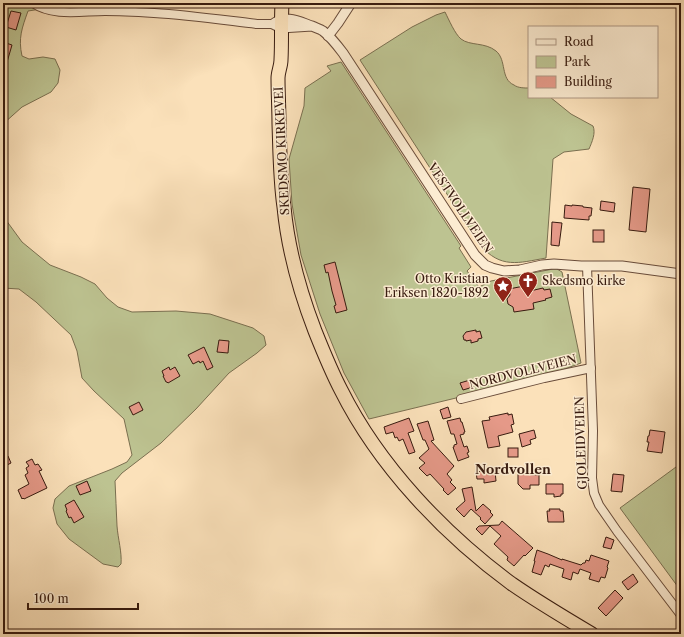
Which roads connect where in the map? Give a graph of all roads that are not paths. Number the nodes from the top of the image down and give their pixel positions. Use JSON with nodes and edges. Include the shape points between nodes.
{"nodes":[{"id":1,"x":33,"y":3,"type":"edge"},
{"id":2,"x":274,"y":3,"type":"edge"},
{"id":3,"x":282,"y":3,"type":"edge"},
{"id":4,"x":351,"y":3,"type":"edge"},
{"id":5,"x":45,"y":6,"type":"edge"},
{"id":6,"x":279,"y":24,"type":"junction"},
{"id":7,"x":328,"y":36,"type":"junction"},
{"id":8,"x":587,"y":266,"type":"junction"},
{"id":9,"x":681,"y":274,"type":"edge"},
{"id":10,"x":591,"y":368,"type":"junction"},
{"id":11,"x":462,"y":399,"type":"dead end"},
{"id":12,"x":681,"y":615,"type":"edge"},
{"id":13,"x":592,"y":634,"type":"edge"}],
"edges":[{"from":1,"to":5,"type":"street"},
{"from":2,"to":6,"type":"highway","name":"SKEDSMO KIRKEVEI"},
{"from":3,"to":6,"type":"highway","name":"SKEDSMO KIRKEVEI"},
{"from":4,"to":7,"type":"street"},
{"from":5,"to":6,"type":"street","via":[[55,11],[67,12],[155,13]]},
{"from":6,"to":7,"type":"street","name":"VESTVOLLVEIEN","via":[[312,26]]},
{"from":6,"to":13,"type":"highway","name":"SKEDSMO KIRKEVEI","via":[[280,152],[284,209],[299,281],[309,314],[333,373],[368,436],[423,504],[478,557],[512,584]]},
{"from":7,"to":8,"type":"street","name":"VESTVOLLVEIEN","via":[[342,53],[481,262],[504,271],[554,264]]},
{"from":8,"to":9,"type":"street","name":"VESTVOLLVEIEN","via":[[622,266]]},
{"from":8,"to":10,"type":"street","name":"GJOLEIDVEIEN"},
{"from":10,"to":11,"type":"street","name":"NORDVOLLVEIEN"},
{"from":10,"to":12,"type":"street","name":"GJOLEIDVEIEN","via":[[592,487],[596,498],[617,531]]}]}
